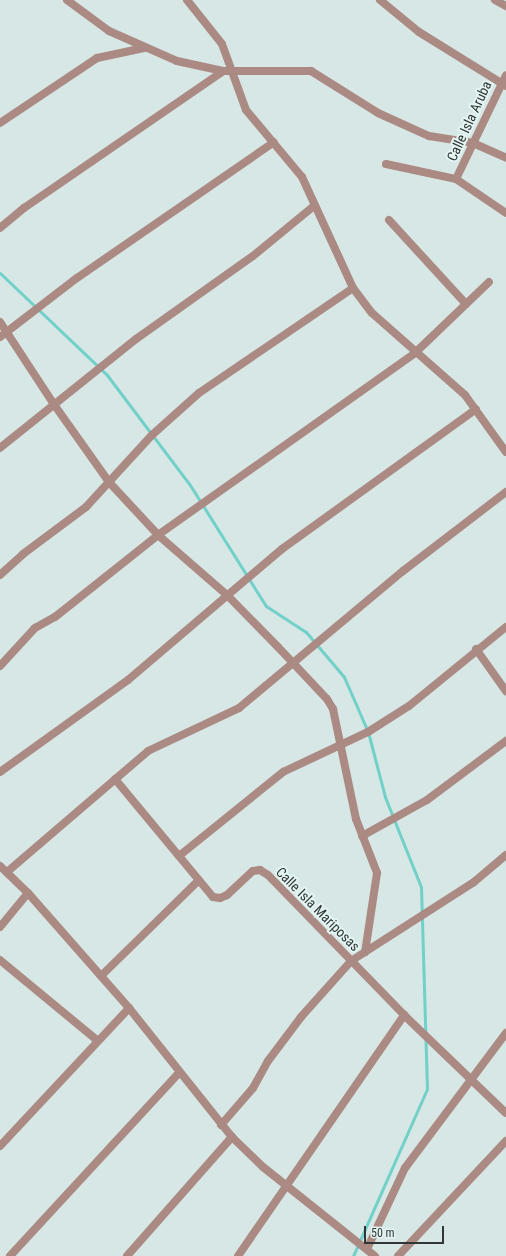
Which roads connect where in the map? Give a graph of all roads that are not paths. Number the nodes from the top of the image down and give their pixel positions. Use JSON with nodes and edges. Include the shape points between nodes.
{"nodes":[{"id":1,"x":67,"y":0,"type":"edge"},
{"id":2,"x":187,"y":0,"type":"edge"},
{"id":3,"x":380,"y":0,"type":"edge"},
{"id":4,"x":495,"y":0,"type":"edge"},
{"id":5,"x":506,"y":6,"type":"edge"},
{"id":6,"x":144,"y":48,"type":"junction"},
{"id":7,"x":227,"y":71,"type":"junction"},
{"id":8,"x":506,"y":75,"type":"edge"},
{"id":9,"x":504,"y":84,"type":"edge"},
{"id":10,"x":0,"y":123,"type":"edge"},
{"id":11,"x":274,"y":142,"type":"junction"},
{"id":12,"x":473,"y":143,"type":"junction"},
{"id":13,"x":506,"y":158,"type":"edge"},
{"id":14,"x":386,"y":164,"type":"dead end"},
{"id":15,"x":456,"y":179,"type":"junction"},
{"id":16,"x":315,"y":205,"type":"junction"},
{"id":17,"x":506,"y":213,"type":"edge"},
{"id":18,"x":389,"y":220,"type":"dead end"},
{"id":19,"x":0,"y":228,"type":"edge"},
{"id":20,"x":489,"y":282,"type":"dead end"},
{"id":21,"x":353,"y":288,"type":"junction"},
{"id":22,"x":466,"y":304,"type":"junction"},
{"id":23,"x":0,"y":322,"type":"edge"},
{"id":24,"x":3,"y":335,"type":"edge"},
{"id":25,"x":416,"y":352,"type":"junction"},
{"id":26,"x":53,"y":403,"type":"junction"},
{"id":27,"x":476,"y":409,"type":"junction"},
{"id":28,"x":0,"y":448,"type":"edge"},
{"id":29,"x":506,"y":452,"type":"edge"},
{"id":30,"x":109,"y":482,"type":"junction"},
{"id":31,"x":506,"y":492,"type":"edge"},
{"id":32,"x":158,"y":535,"type":"junction"},
{"id":33,"x":0,"y":575,"type":"edge"},
{"id":34,"x":227,"y":595,"type":"junction"},
{"id":35,"x":506,"y":627,"type":"edge"},
{"id":36,"x":476,"y":649,"type":"junction"},
{"id":37,"x":293,"y":663,"type":"junction"},
{"id":38,"x":0,"y":666,"type":"edge"},
{"id":39,"x":506,"y":691,"type":"edge"},
{"id":40,"x":506,"y":741,"type":"edge"},
{"id":41,"x":341,"y":746,"type":"junction"},
{"id":42,"x":0,"y":772,"type":"edge"},
{"id":43,"x":115,"y":779,"type":"junction"},
{"id":44,"x":362,"y":836,"type":"junction"},
{"id":45,"x":506,"y":855,"type":"edge"},
{"id":46,"x":179,"y":856,"type":"junction"},
{"id":47,"x":0,"y":866,"type":"edge"},
{"id":48,"x":7,"y":872,"type":"junction"},
{"id":49,"x":199,"y":880,"type":"junction"},
{"id":50,"x":28,"y":893,"type":"junction"},
{"id":51,"x":0,"y":927,"type":"edge"},
{"id":52,"x":365,"y":952,"type":"junction"},
{"id":53,"x":0,"y":960,"type":"edge"},
{"id":54,"x":351,"y":961,"type":"junction"},
{"id":55,"x":101,"y":976,"type":"junction"},
{"id":56,"x":129,"y":1008,"type":"junction"},
{"id":57,"x":404,"y":1015,"type":"junction"},
{"id":58,"x":506,"y":1033,"type":"edge"},
{"id":59,"x":98,"y":1041,"type":"junction"},
{"id":60,"x":179,"y":1073,"type":"junction"},
{"id":61,"x":471,"y":1077,"type":"junction"},
{"id":62,"x":506,"y":1113,"type":"edge"},
{"id":63,"x":221,"y":1125,"type":"junction"},
{"id":64,"x":232,"y":1137,"type":"junction"},
{"id":65,"x":506,"y":1141,"type":"edge"},
{"id":66,"x":0,"y":1146,"type":"edge"},
{"id":67,"x":288,"y":1186,"type":"junction"},
{"id":68,"x":367,"y":1249,"type":"junction"},
{"id":69,"x":10,"y":1256,"type":"edge"},
{"id":70,"x":127,"y":1256,"type":"edge"},
{"id":71,"x":238,"y":1256,"type":"edge"},
{"id":72,"x":375,"y":1256,"type":"edge"},
{"id":73,"x":398,"y":1256,"type":"edge"}],
"edges":[{"from":1,"to":6,"type":"street","via":[[110,31]]},
{"from":2,"to":7,"type":"street","via":[[222,44]]},
{"from":3,"to":9,"type":"street","via":[[419,32]]},
{"from":4,"to":5,"type":"street"},
{"from":6,"to":7,"type":"street","via":[[177,61]]},
{"from":6,"to":10,"type":"street","via":[[97,58]]},
{"from":7,"to":11,"type":"street","via":[[246,110]]},
{"from":7,"to":12,"type":"street","via":[[311,71],[378,113],[429,136]]},
{"from":7,"to":19,"type":"street","via":[[24,208]]},
{"from":8,"to":9,"type":"street","name":"Calle Isla Aruba"},
{"from":9,"to":12,"type":"street","name":"Calle Isla Aruba"},
{"from":11,"to":16,"type":"street","via":[[294,165]]},
{"from":11,"to":24,"type":"street","via":[[77,278]]},
{"from":12,"to":13,"type":"street"},
{"from":12,"to":15,"type":"street","name":"Calle Isla Aruba"},
{"from":14,"to":15,"type":"street"},
{"from":15,"to":17,"type":"street"},
{"from":16,"to":21,"type":"street"},
{"from":16,"to":26,"type":"street","via":[[253,256],[136,339]]},
{"from":18,"to":22,"type":"street"},
{"from":20,"to":22,"type":"street"},
{"from":21,"to":25,"type":"street","via":[[372,313]]},
{"from":21,"to":30,"type":"street","via":[[199,393],[152,435]]},
{"from":22,"to":25,"type":"street"},
{"from":23,"to":24,"type":"street"},
{"from":24,"to":26,"type":"street"},
{"from":25,"to":27,"type":"street","via":[[465,395]]},
{"from":25,"to":32,"type":"street"},
{"from":26,"to":28,"type":"street"},
{"from":26,"to":30,"type":"street"},
{"from":27,"to":29,"type":"street"},
{"from":27,"to":34,"type":"street","via":[[282,549]]},
{"from":30,"to":32,"type":"street"},
{"from":30,"to":33,"type":"street","via":[[86,507],[23,554]]},
{"from":31,"to":37,"type":"street","via":[[403,571]]},
{"from":32,"to":34,"type":"street"},
{"from":32,"to":38,"type":"street","via":[[55,617],[35,628]]},
{"from":34,"to":37,"type":"street"},
{"from":34,"to":42,"type":"street","via":[[128,680]]},
{"from":35,"to":36,"type":"street"},
{"from":36,"to":39,"type":"street"},
{"from":36,"to":41,"type":"street","via":[[409,706]]},
{"from":37,"to":41,"type":"street","via":[[333,708]]},
{"from":37,"to":43,"type":"street","via":[[239,708],[148,751]]},
{"from":40,"to":44,"type":"street","via":[[427,800]]},
{"from":41,"to":44,"type":"street"},
{"from":41,"to":46,"type":"street","via":[[283,772]]},
{"from":43,"to":46,"type":"street","name":"Calle Isla Mariposas"},
{"from":43,"to":48,"type":"street"},
{"from":44,"to":52,"type":"street","via":[[377,873]]},
{"from":45,"to":52,"type":"street","via":[[474,882]]},
{"from":46,"to":49,"type":"street","name":"Calle Isla Mariposas"},
{"from":47,"to":48,"type":"street"},
{"from":48,"to":50,"type":"street"},
{"from":49,"to":54,"type":"street","name":"Calle Isla Mariposas","via":[[213,897],[220,898],[227,895],[252,871],[260,870],[268,875]]},
{"from":49,"to":55,"type":"street"},
{"from":50,"to":51,"type":"street"},
{"from":50,"to":55,"type":"street"},
{"from":52,"to":54,"type":"street"},
{"from":53,"to":59,"type":"street"},
{"from":54,"to":57,"type":"street","name":"Calle Isla Mariposas"},
{"from":54,"to":63,"type":"street","via":[[301,1017],[268,1061],[253,1088]]},
{"from":55,"to":56,"type":"street"},
{"from":56,"to":59,"type":"street"},
{"from":56,"to":60,"type":"street"},
{"from":57,"to":61,"type":"street","name":"Calle Isla Mariposas"},
{"from":57,"to":67,"type":"street"},
{"from":58,"to":61,"type":"street"},
{"from":59,"to":66,"type":"street"},
{"from":60,"to":63,"type":"street"},
{"from":60,"to":69,"type":"street"},
{"from":61,"to":62,"type":"street","name":"Calle Isla Mariposas"},
{"from":61,"to":68,"type":"street","via":[[405,1168]]},
{"from":63,"to":64,"type":"street"},
{"from":64,"to":67,"type":"street"},
{"from":64,"to":70,"type":"street"},
{"from":65,"to":73,"type":"street"},
{"from":67,"to":68,"type":"street"},
{"from":67,"to":71,"type":"street"},
{"from":68,"to":72,"type":"street"}]}
